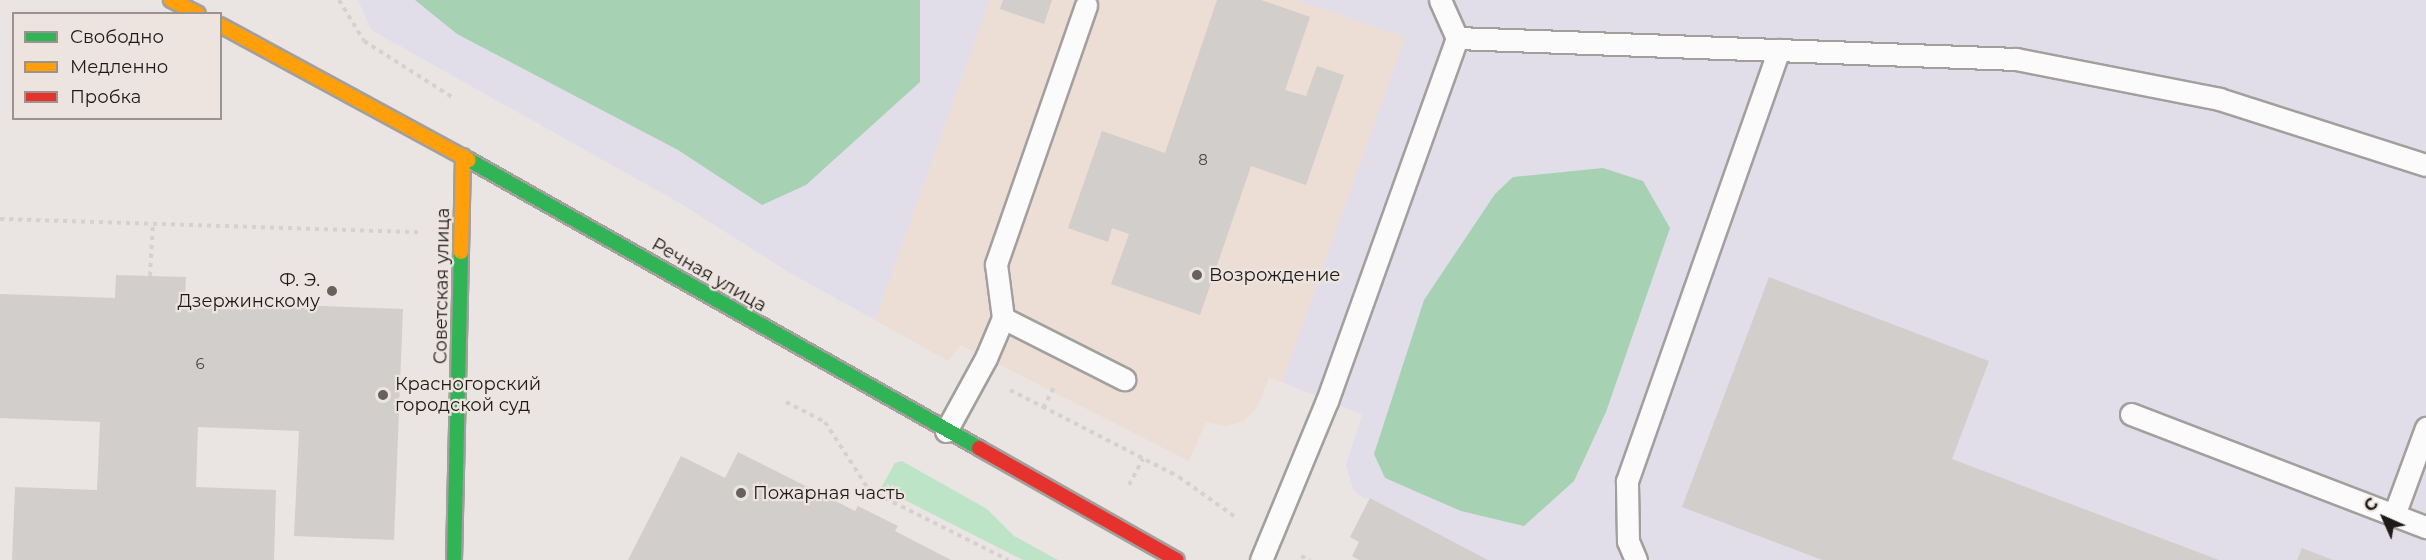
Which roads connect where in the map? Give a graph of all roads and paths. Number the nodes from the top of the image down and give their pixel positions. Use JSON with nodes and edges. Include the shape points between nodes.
{"nodes":[{"id":1,"x":171,"y":0,"type":"edge"},
{"id":2,"x":339,"y":0,"type":"edge"},
{"id":3,"x":1440,"y":0,"type":"edge"},
{"id":4,"x":1086,"y":5,"type":"dead end"},
{"id":5,"x":194,"y":12,"type":"edge"},
{"id":6,"x":222,"y":26,"type":"edge"},
{"id":7,"x":1458,"y":38,"type":"junction"},
{"id":8,"x":1779,"y":50,"type":"junction"},
{"id":9,"x":462,"y":104,"type":"dead end"},
{"id":10,"x":463,"y":156,"type":"junction"},
{"id":11,"x":2426,"y":165,"type":"edge"},
{"id":12,"x":0,"y":219,"type":"edge"},
{"id":13,"x":153,"y":224,"type":"junction"},
{"id":14,"x":461,"y":233,"type":"junction"},
{"id":15,"x":150,"y":276,"type":"dead end"},
{"id":16,"x":1003,"y":318,"type":"junction"},
{"id":17,"x":1124,"y":379,"type":"dead end"},
{"id":18,"x":972,"y":384,"type":"junction"},
{"id":19,"x":786,"y":402,"type":"dead end"},
{"id":20,"x":2131,"y":414,"type":"dead end"},
{"id":21,"x":2426,"y":428,"type":"edge"},
{"id":22,"x":946,"y":431,"type":"junction"},
{"id":23,"x":1143,"y":459,"type":"junction"},
{"id":24,"x":1128,"y":487,"type":"dead end"},
{"id":25,"x":2394,"y":515,"type":"junction"},
{"id":26,"x":2426,"y":527,"type":"edge"},
{"id":27,"x":1270,"y":539,"type":"junction"},
{"id":28,"x":454,"y":560,"type":"edge"},
{"id":29,"x":1008,"y":560,"type":"edge"},
{"id":30,"x":1177,"y":560,"type":"edge"},
{"id":31,"x":1262,"y":560,"type":"edge"},
{"id":32,"x":1636,"y":560,"type":"edge"}],
"edges":[{"from":1,"to":5,"type":"main road"},
{"from":2,"to":9,"type":"path","via":[[364,41]]},
{"from":3,"to":7,"type":"lane"},
{"from":4,"to":16,"type":"lane","via":[[996,264]]},
{"from":6,"to":10,"type":"main road","name":"Речная улица"},
{"from":7,"to":8,"type":"lane"},
{"from":7,"to":27,"type":"lane","via":[[1327,401]]},
{"from":8,"to":11,"type":"lane","via":[[2016,59],[2219,99]]},
{"from":8,"to":32,"type":"lane","via":[[1627,481],[1628,541]]},
{"from":10,"to":14,"type":"main road","name":"Советская улица"},
{"from":10,"to":22,"type":"main road","name":"Речная улица"},
{"from":12,"to":13,"type":"path"},
{"from":13,"to":14,"type":"path"},
{"from":13,"to":15,"type":"path"},
{"from":14,"to":28,"type":"main road","name":"Советская улица"},
{"from":16,"to":17,"type":"lane"},
{"from":16,"to":18,"type":"lane"},
{"from":18,"to":22,"type":"lane"},
{"from":18,"to":23,"type":"path","via":[[1006,388]]},
{"from":19,"to":29,"type":"path","via":[[825,422],[870,490]]},
{"from":20,"to":25,"type":"lane"},
{"from":21,"to":25,"type":"lane"},
{"from":22,"to":30,"type":"main road","name":"Речная улица"},
{"from":23,"to":24,"type":"path"},
{"from":23,"to":27,"type":"path","via":[[1179,477]]},
{"from":25,"to":26,"type":"lane"},
{"from":27,"to":31,"type":"lane"}]}
